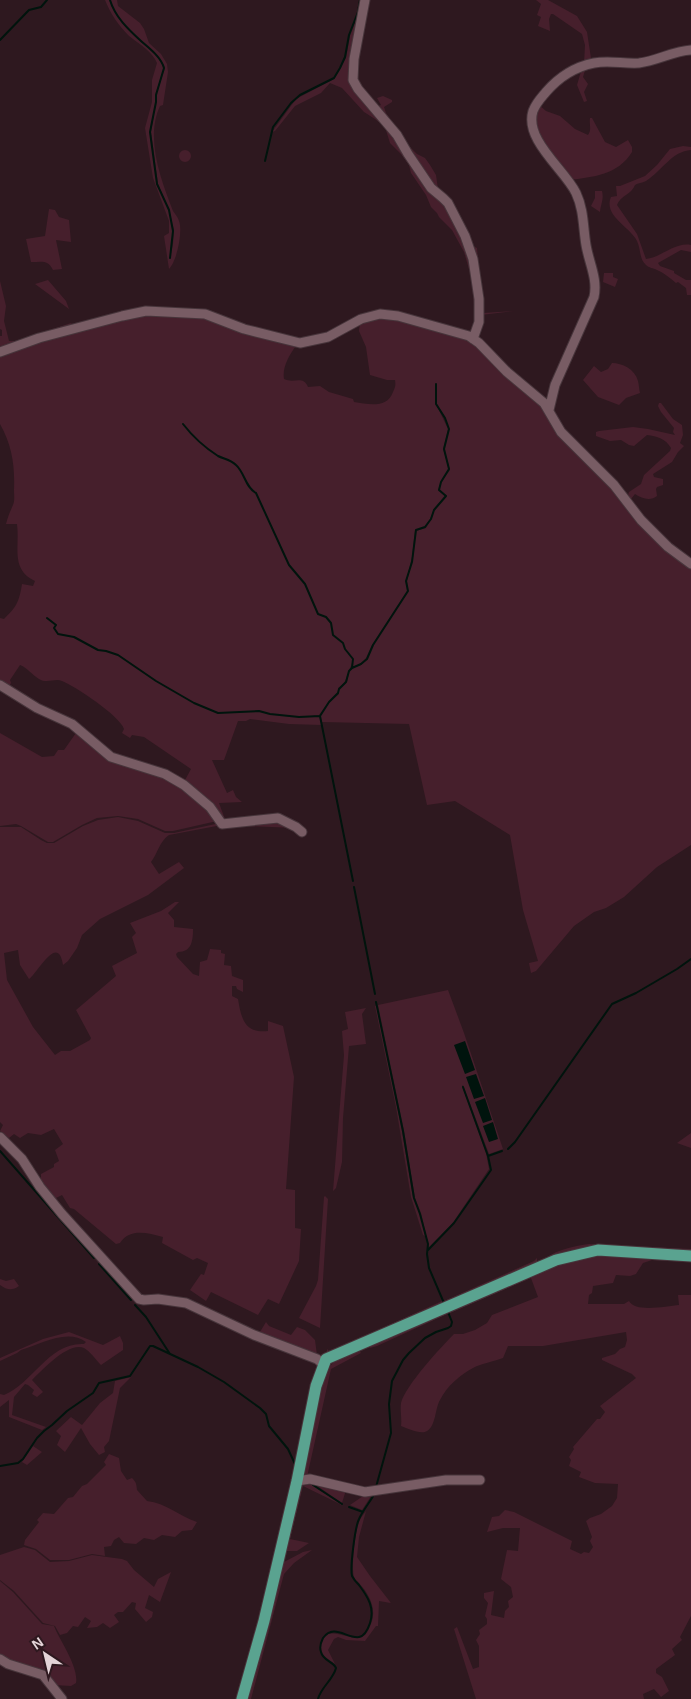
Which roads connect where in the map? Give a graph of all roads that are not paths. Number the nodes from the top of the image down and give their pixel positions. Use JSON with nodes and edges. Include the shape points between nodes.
{"nodes":[{"id":1,"x":365,"y":0,"type":"edge"},
{"id":2,"x":691,"y":50,"type":"edge"},
{"id":3,"x":473,"y":339,"type":"junction"},
{"id":4,"x":0,"y":352,"type":"edge"},
{"id":5,"x":549,"y":410,"type":"junction"},
{"id":6,"x":691,"y":564,"type":"edge"},
{"id":7,"x":0,"y":685,"type":"edge"},
{"id":8,"x":302,"y":832,"type":"dead end"},
{"id":9,"x":0,"y":1137,"type":"edge"},
{"id":10,"x":691,"y":1256,"type":"edge"},
{"id":11,"x":324,"y":1364,"type":"junction"},
{"id":12,"x":480,"y":1480,"type":"dead end"},
{"id":13,"x":297,"y":1481,"type":"junction"},
{"id":14,"x":0,"y":1659,"type":"edge"},
{"id":15,"x":62,"y":1699,"type":"edge"},
{"id":16,"x":242,"y":1699,"type":"edge"}],
"edges":[{"from":1,"to":3,"type":"street","via":[[354,59],[354,80],[397,135],[431,188],[448,203],[465,236],[473,259],[479,299],[479,322]]},
{"from":2,"to":5,"type":"street","via":[[653,61],[595,63],[571,70],[550,87],[534,109],[532,120],[536,134],[575,192],[581,208],[595,283],[594,297],[554,385]]},
{"from":3,"to":4,"type":"street","via":[[414,320],[380,314],[361,319],[328,337],[300,343],[244,329],[205,314],[146,311]]},
{"from":3,"to":5,"type":"street"},
{"from":5,"to":6,"type":"street","via":[[561,432],[614,485],[645,525]]},
{"from":7,"to":8,"type":"street","via":[[37,708],[72,724],[111,757],[165,774],[184,785],[210,807],[222,824],[278,818]]},
{"from":9,"to":11,"type":"street","via":[[22,1159],[62,1214],[139,1299],[186,1303]]},
{"from":10,"to":11,"type":"main road","via":[[598,1250],[556,1260],[326,1359]]},
{"from":11,"to":13,"type":"main road","via":[[316,1386]]},
{"from":12,"to":13,"type":"street","via":[[446,1480],[365,1492],[310,1479]]},
{"from":13,"to":16,"type":"main road"},
{"from":14,"to":15,"type":"street","via":[[43,1675]]}]}
